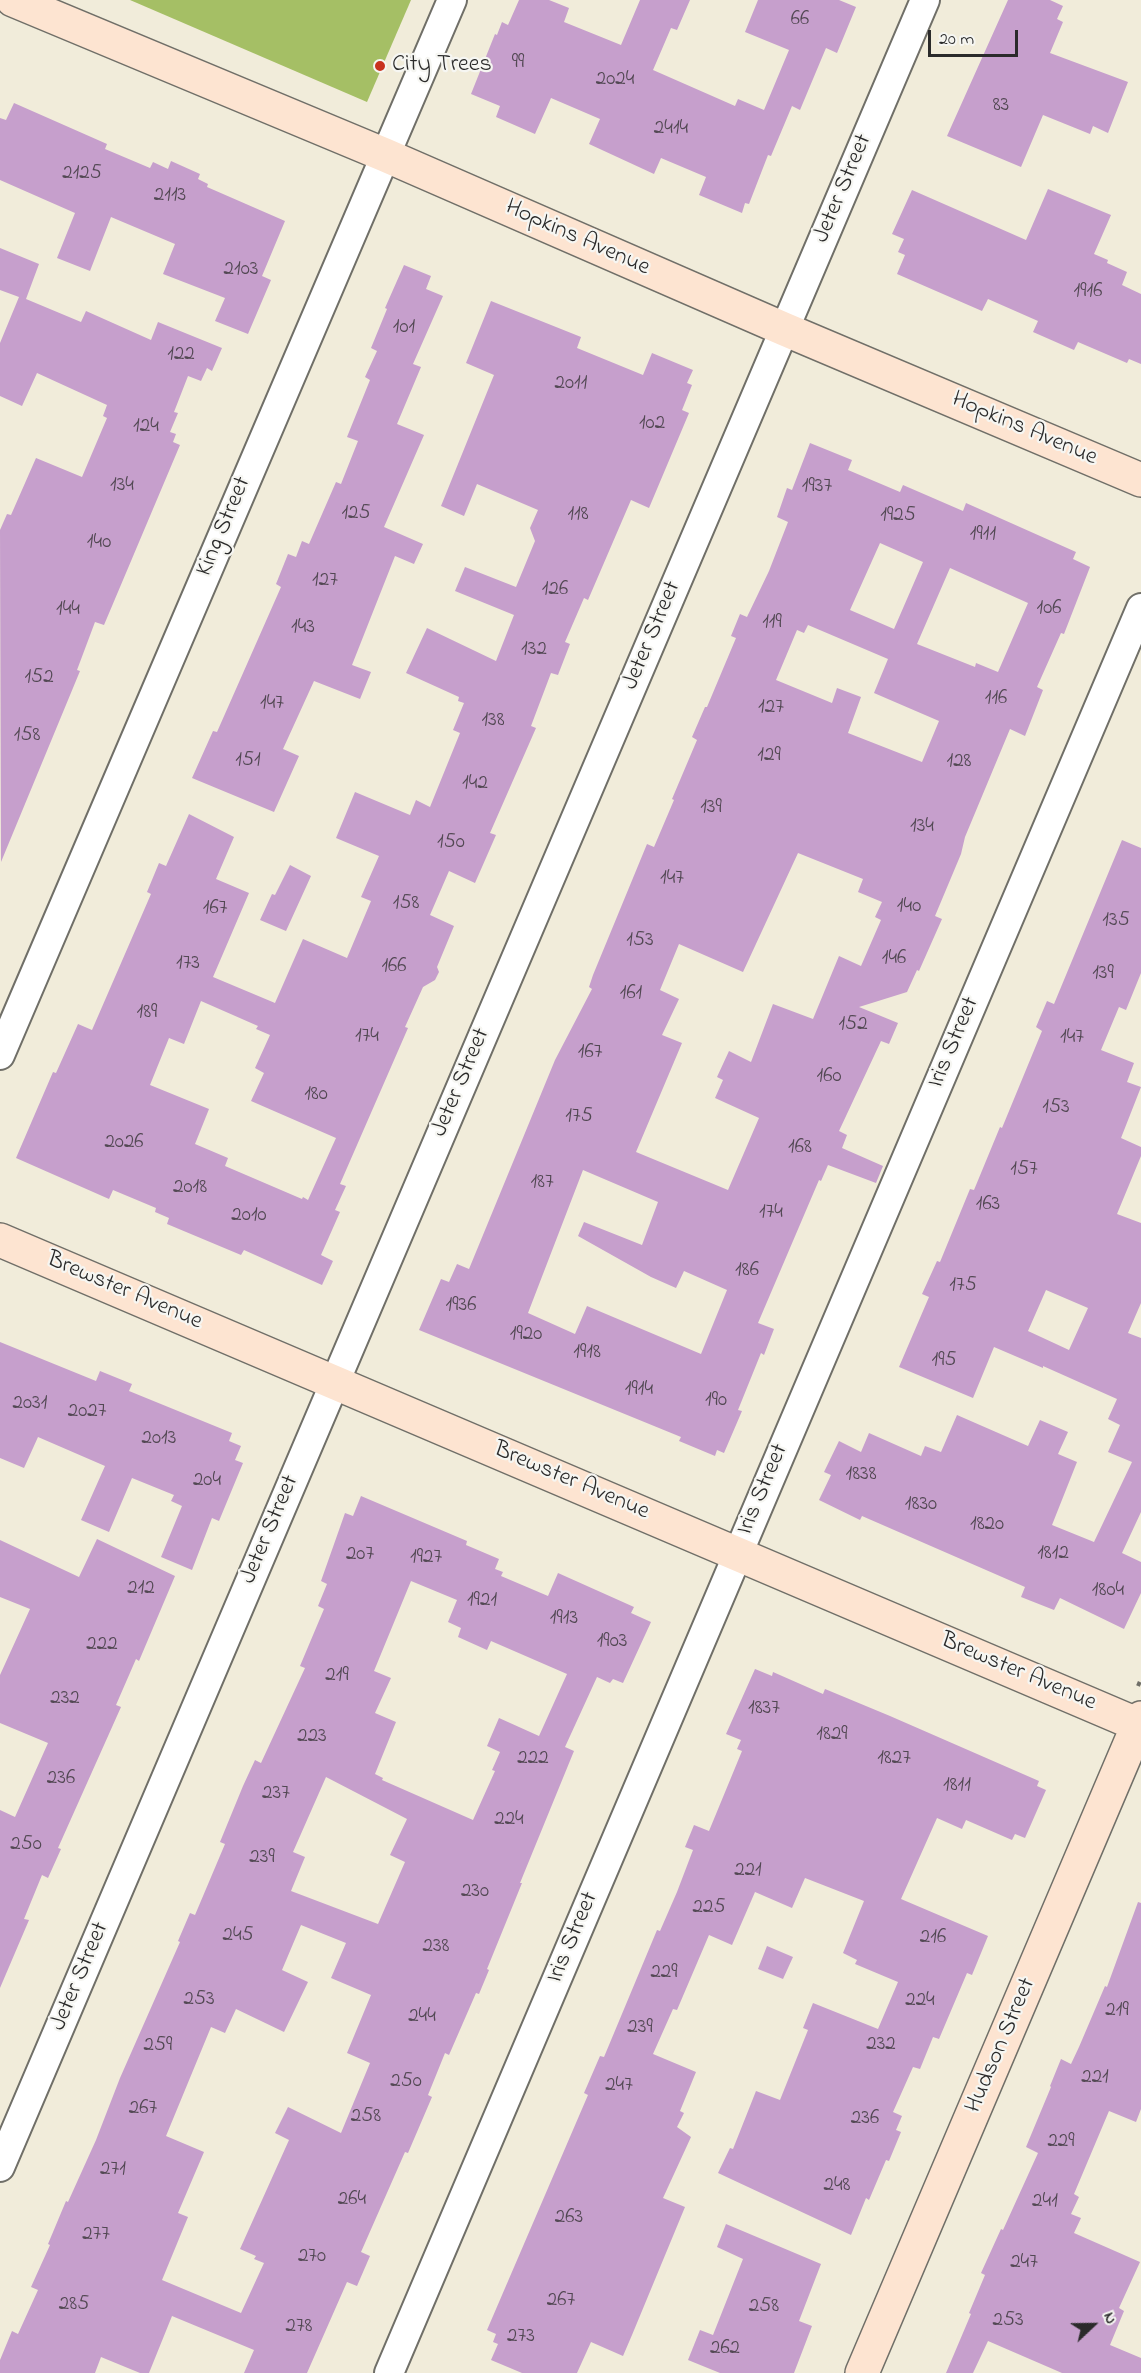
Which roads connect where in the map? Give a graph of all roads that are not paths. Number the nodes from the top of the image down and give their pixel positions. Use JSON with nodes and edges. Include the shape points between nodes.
{"nodes":[{"id":1,"x":13,"y":0,"type":"edge"},
{"id":2,"x":452,"y":0,"type":"edge"},
{"id":3,"x":925,"y":0,"type":"edge"},
{"id":4,"x":384,"y":155,"type":"junction"},
{"id":5,"x":784,"y":329,"type":"junction"},
{"id":6,"x":1141,"y":480,"type":"edge"},
{"id":7,"x":1141,"y":608,"type":"edge"},
{"id":8,"x":0,"y":1055,"type":"edge"},
{"id":9,"x":0,"y":1240,"type":"edge"},
{"id":10,"x":335,"y":1381,"type":"junction"},
{"id":11,"x":738,"y":1553,"type":"junction"},
{"id":12,"x":1140,"y":1723,"type":"edge"},
{"id":13,"x":0,"y":2167,"type":"edge"},
{"id":14,"x":389,"y":2373,"type":"edge"},
{"id":15,"x":862,"y":2373,"type":"edge"}],
"edges":[{"from":1,"to":4,"type":"street","name":"Hopkins Avenue"},
{"from":2,"to":4,"type":"street","name":"King Street"},
{"from":3,"to":5,"type":"street","name":"Jeter Street"},
{"from":4,"to":5,"type":"street","name":"Hopkins Avenue"},
{"from":4,"to":8,"type":"street","name":"King Street"},
{"from":5,"to":6,"type":"street","name":"Hopkins Avenue"},
{"from":5,"to":10,"type":"street","name":"Jeter Street"},
{"from":7,"to":11,"type":"street","name":"Iris Street"},
{"from":9,"to":10,"type":"street","name":"Brewster Avenue"},
{"from":10,"to":11,"type":"street","name":"Brewster Avenue"},
{"from":10,"to":13,"type":"street","name":"Jeter Street"},
{"from":11,"to":12,"type":"street","name":"Brewster Avenue"},
{"from":11,"to":14,"type":"street","name":"Iris Street"},
{"from":12,"to":15,"type":"street","name":"Hudson Street"}]}
